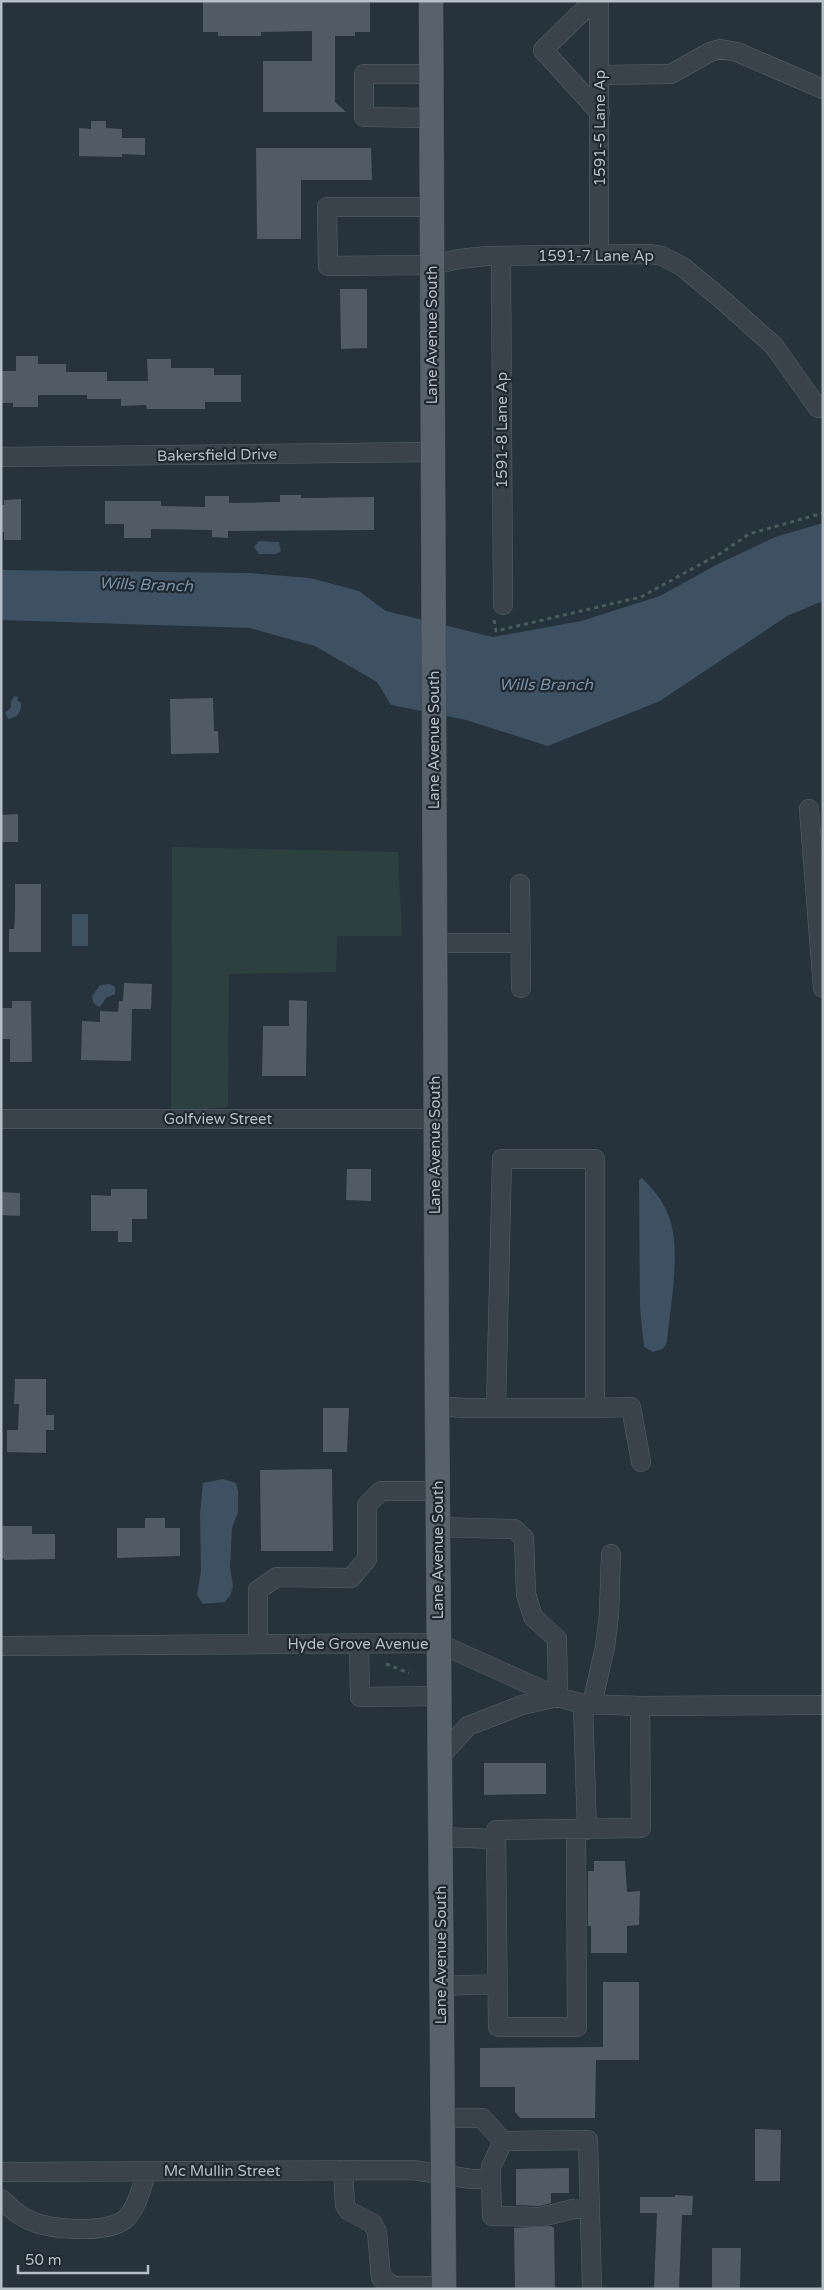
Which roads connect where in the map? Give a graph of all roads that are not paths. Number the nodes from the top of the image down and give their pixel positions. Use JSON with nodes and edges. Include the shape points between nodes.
{"nodes":[{"id":1,"x":431,"y":1,"type":"edge"},
{"id":2,"x":593,"y":1,"type":"edge"},
{"id":3,"x":599,"y":1,"type":"edge"},
{"id":4,"x":431,"y":74,"type":"junction"},
{"id":5,"x":600,"y":75,"type":"junction"},
{"id":6,"x":823,"y":89,"type":"edge"},
{"id":7,"x":600,"y":114,"type":"junction"},
{"id":8,"x":432,"y":118,"type":"junction"},
{"id":9,"x":432,"y":207,"type":"junction"},
{"id":10,"x":600,"y":255,"type":"junction"},
{"id":11,"x":501,"y":256,"type":"junction"},
{"id":12,"x":432,"y":266,"type":"junction"},
{"id":13,"x":818,"y":408,"type":"dead end"},
{"id":14,"x":433,"y":452,"type":"junction"},
{"id":15,"x":1,"y":457,"type":"edge"},
{"id":16,"x":503,"y":605,"type":"road end"},
{"id":17,"x":809,"y":809,"type":"dead end"},
{"id":18,"x":520,"y":884,"type":"dead end"},
{"id":19,"x":435,"y":943,"type":"junction"},
{"id":20,"x":520,"y":943,"type":"junction"},
{"id":21,"x":520,"y":988,"type":"dead end"},
{"id":22,"x":823,"y":988,"type":"edge"},
{"id":23,"x":1,"y":1119,"type":"edge"},
{"id":24,"x":435,"y":1119,"type":"junction"},
{"id":25,"x":437,"y":1406,"type":"junction"},
{"id":26,"x":496,"y":1408,"type":"junction"},
{"id":27,"x":595,"y":1408,"type":"junction"},
{"id":28,"x":641,"y":1462,"type":"dead end"},
{"id":29,"x":437,"y":1491,"type":"junction"},
{"id":30,"x":437,"y":1528,"type":"junction"},
{"id":31,"x":610,"y":1554,"type":"dead end"},
{"id":32,"x":438,"y":1643,"type":"junction"},
{"id":33,"x":258,"y":1644,"type":"junction"},
{"id":34,"x":360,"y":1644,"type":"junction"},
{"id":35,"x":1,"y":1646,"type":"edge"},
{"id":36,"x":439,"y":1696,"type":"junction"},
{"id":37,"x":558,"y":1697,"type":"junction"},
{"id":38,"x":587,"y":1704,"type":"junction"},
{"id":39,"x":823,"y":1705,"type":"edge"},
{"id":40,"x":640,"y":1706,"type":"junction"},
{"id":41,"x":439,"y":1758,"type":"junction"},
{"id":42,"x":582,"y":1830,"type":"junction"},
{"id":43,"x":440,"y":1837,"type":"junction"},
{"id":44,"x":496,"y":1839,"type":"junction"},
{"id":45,"x":498,"y":1984,"type":"junction"},
{"id":46,"x":441,"y":1986,"type":"junction"},
{"id":47,"x":442,"y":2118,"type":"junction"},
{"id":48,"x":503,"y":2141,"type":"junction"},
{"id":49,"x":343,"y":2170,"type":"junction"},
{"id":50,"x":147,"y":2171,"type":"junction"},
{"id":51,"x":6,"y":2172,"type":"edge"},
{"id":52,"x":443,"y":2174,"type":"junction"},
{"id":53,"x":491,"y":2180,"type":"junction"},
{"id":54,"x":1,"y":2197,"type":"edge"},
{"id":55,"x":590,"y":2207,"type":"junction"},
{"id":56,"x":444,"y":2288,"type":"edge"},
{"id":57,"x":592,"y":2289,"type":"edge"}],
"edges":[{"from":1,"to":4,"type":"main road","name":"Lane Avenue South"},
{"from":2,"to":7,"type":"street","via":[[543,50]]},
{"from":3,"to":5,"type":"street","name":"1591-5 Lane Ap"},
{"from":4,"to":8,"type":"main road","name":"Lane Avenue South"},
{"from":4,"to":8,"type":"street","via":[[364,74],[364,117]]},
{"from":5,"to":6,"type":"street","via":[[670,74],[720,49],[737,52]]},
{"from":5,"to":7,"type":"street","name":"1591-5 Lane Ap"},
{"from":7,"to":10,"type":"street","name":"1591-5 Lane Ap"},
{"from":8,"to":9,"type":"main road","name":"Lane Avenue South"},
{"from":9,"to":12,"type":"main road","name":"Lane Avenue South"},
{"from":9,"to":12,"type":"street","name":"1591-7 Lane Ap","via":[[327,207],[328,266]]},
{"from":10,"to":11,"type":"street","name":"1591-7 Lane Ap"},
{"from":10,"to":13,"type":"street","name":"1591-7 Lane Ap","via":[[650,254],[662,256],[683,268],[774,346]]},
{"from":11,"to":12,"type":"street","name":"1591-7 Lane Ap","via":[[459,259]]},
{"from":11,"to":16,"type":"street","name":"1591-8 Lane Ap"},
{"from":12,"to":14,"type":"main road","name":"Lane Avenue South"},
{"from":14,"to":15,"type":"street","name":"Bakersfield Drive"},
{"from":14,"to":19,"type":"main road","name":"Lane Avenue South"},
{"from":17,"to":22,"type":"street"},
{"from":18,"to":20,"type":"street"},
{"from":19,"to":20,"type":"street"},
{"from":19,"to":24,"type":"main road","name":"Lane Avenue South"},
{"from":20,"to":21,"type":"street"},
{"from":23,"to":24,"type":"street","name":"Golfview Street"},
{"from":24,"to":25,"type":"main road","name":"Lane Avenue South"},
{"from":25,"to":26,"type":"street"},
{"from":25,"to":29,"type":"main road","name":"Lane Avenue South"},
{"from":26,"to":27,"type":"street"},
{"from":26,"to":27,"type":"street","via":[[502,1160],[595,1159]]},
{"from":27,"to":28,"type":"street","via":[[631,1407]]},
{"from":29,"to":30,"type":"main road","name":"Lane Avenue South"},
{"from":29,"to":33,"type":"street","via":[[381,1491],[367,1506],[366,1559],[351,1578],[277,1577],[258,1590]]},
{"from":30,"to":32,"type":"main road","name":"Lane Avenue South"},
{"from":30,"to":37,"type":"street","via":[[514,1529],[524,1538],[526,1594],[533,1617],[558,1639]]},
{"from":31,"to":38,"type":"street","via":[[605,1647]]},
{"from":32,"to":34,"type":"street","name":"Hyde Grove Avenue"},
{"from":32,"to":36,"type":"main road","name":"Lane Avenue South"},
{"from":32,"to":37,"type":"street","name":"Hyde Grove Avenue"},
{"from":33,"to":34,"type":"street","name":"Hyde Grove Avenue"},
{"from":33,"to":35,"type":"street","name":"Hyde Grove Avenue"},
{"from":34,"to":36,"type":"street","via":[[360,1697]]},
{"from":36,"to":41,"type":"main road","name":"Lane Avenue South"},
{"from":37,"to":38,"type":"street","name":"Hyde Grove Avenue"},
{"from":37,"to":41,"type":"street","via":[[522,1705],[468,1726]]},
{"from":38,"to":40,"type":"street","name":"Hyde Grove Avenue"},
{"from":38,"to":42,"type":"street"},
{"from":39,"to":40,"type":"street","name":"Hyde Grove Avenue"},
{"from":40,"to":42,"type":"street","via":[[641,1828]]},
{"from":41,"to":43,"type":"main road","name":"Lane Avenue South"},
{"from":42,"to":44,"type":"street","via":[[496,1830]]},
{"from":42,"to":45,"type":"street","via":[[577,2027],[498,2027]]},
{"from":43,"to":44,"type":"street"},
{"from":43,"to":46,"type":"main road","name":"Lane Avenue South"},
{"from":44,"to":45,"type":"street"},
{"from":45,"to":46,"type":"street"},
{"from":46,"to":47,"type":"main road","name":"Lane Avenue South"},
{"from":47,"to":48,"type":"street","via":[[482,2118]]},
{"from":47,"to":52,"type":"main road","name":"Lane Avenue South"},
{"from":48,"to":53,"type":"street","via":[[491,2167]]},
{"from":48,"to":55,"type":"street","via":[[588,2140]]},
{"from":49,"to":50,"type":"street","name":"Mc Mullin Street"},
{"from":49,"to":52,"type":"street","name":"Mc Mullin Street","via":[[413,2170]]},
{"from":49,"to":56,"type":"street","via":[[345,2205],[372,2223],[377,2232],[381,2278],[394,2286]]},
{"from":50,"to":51,"type":"street","name":"Mc Mullin Street"},
{"from":50,"to":54,"type":"street","via":[[135,2204],[124,2220],[107,2226],[84,2229],[29,2221]]},
{"from":51,"to":54,"type":"street"},
{"from":52,"to":53,"type":"street","name":"Mc Mullin Street"},
{"from":52,"to":56,"type":"main road","name":"Lane Avenue South"},
{"from":53,"to":55,"type":"street","via":[[492,2216],[541,2217]]},
{"from":55,"to":57,"type":"street"}]}
